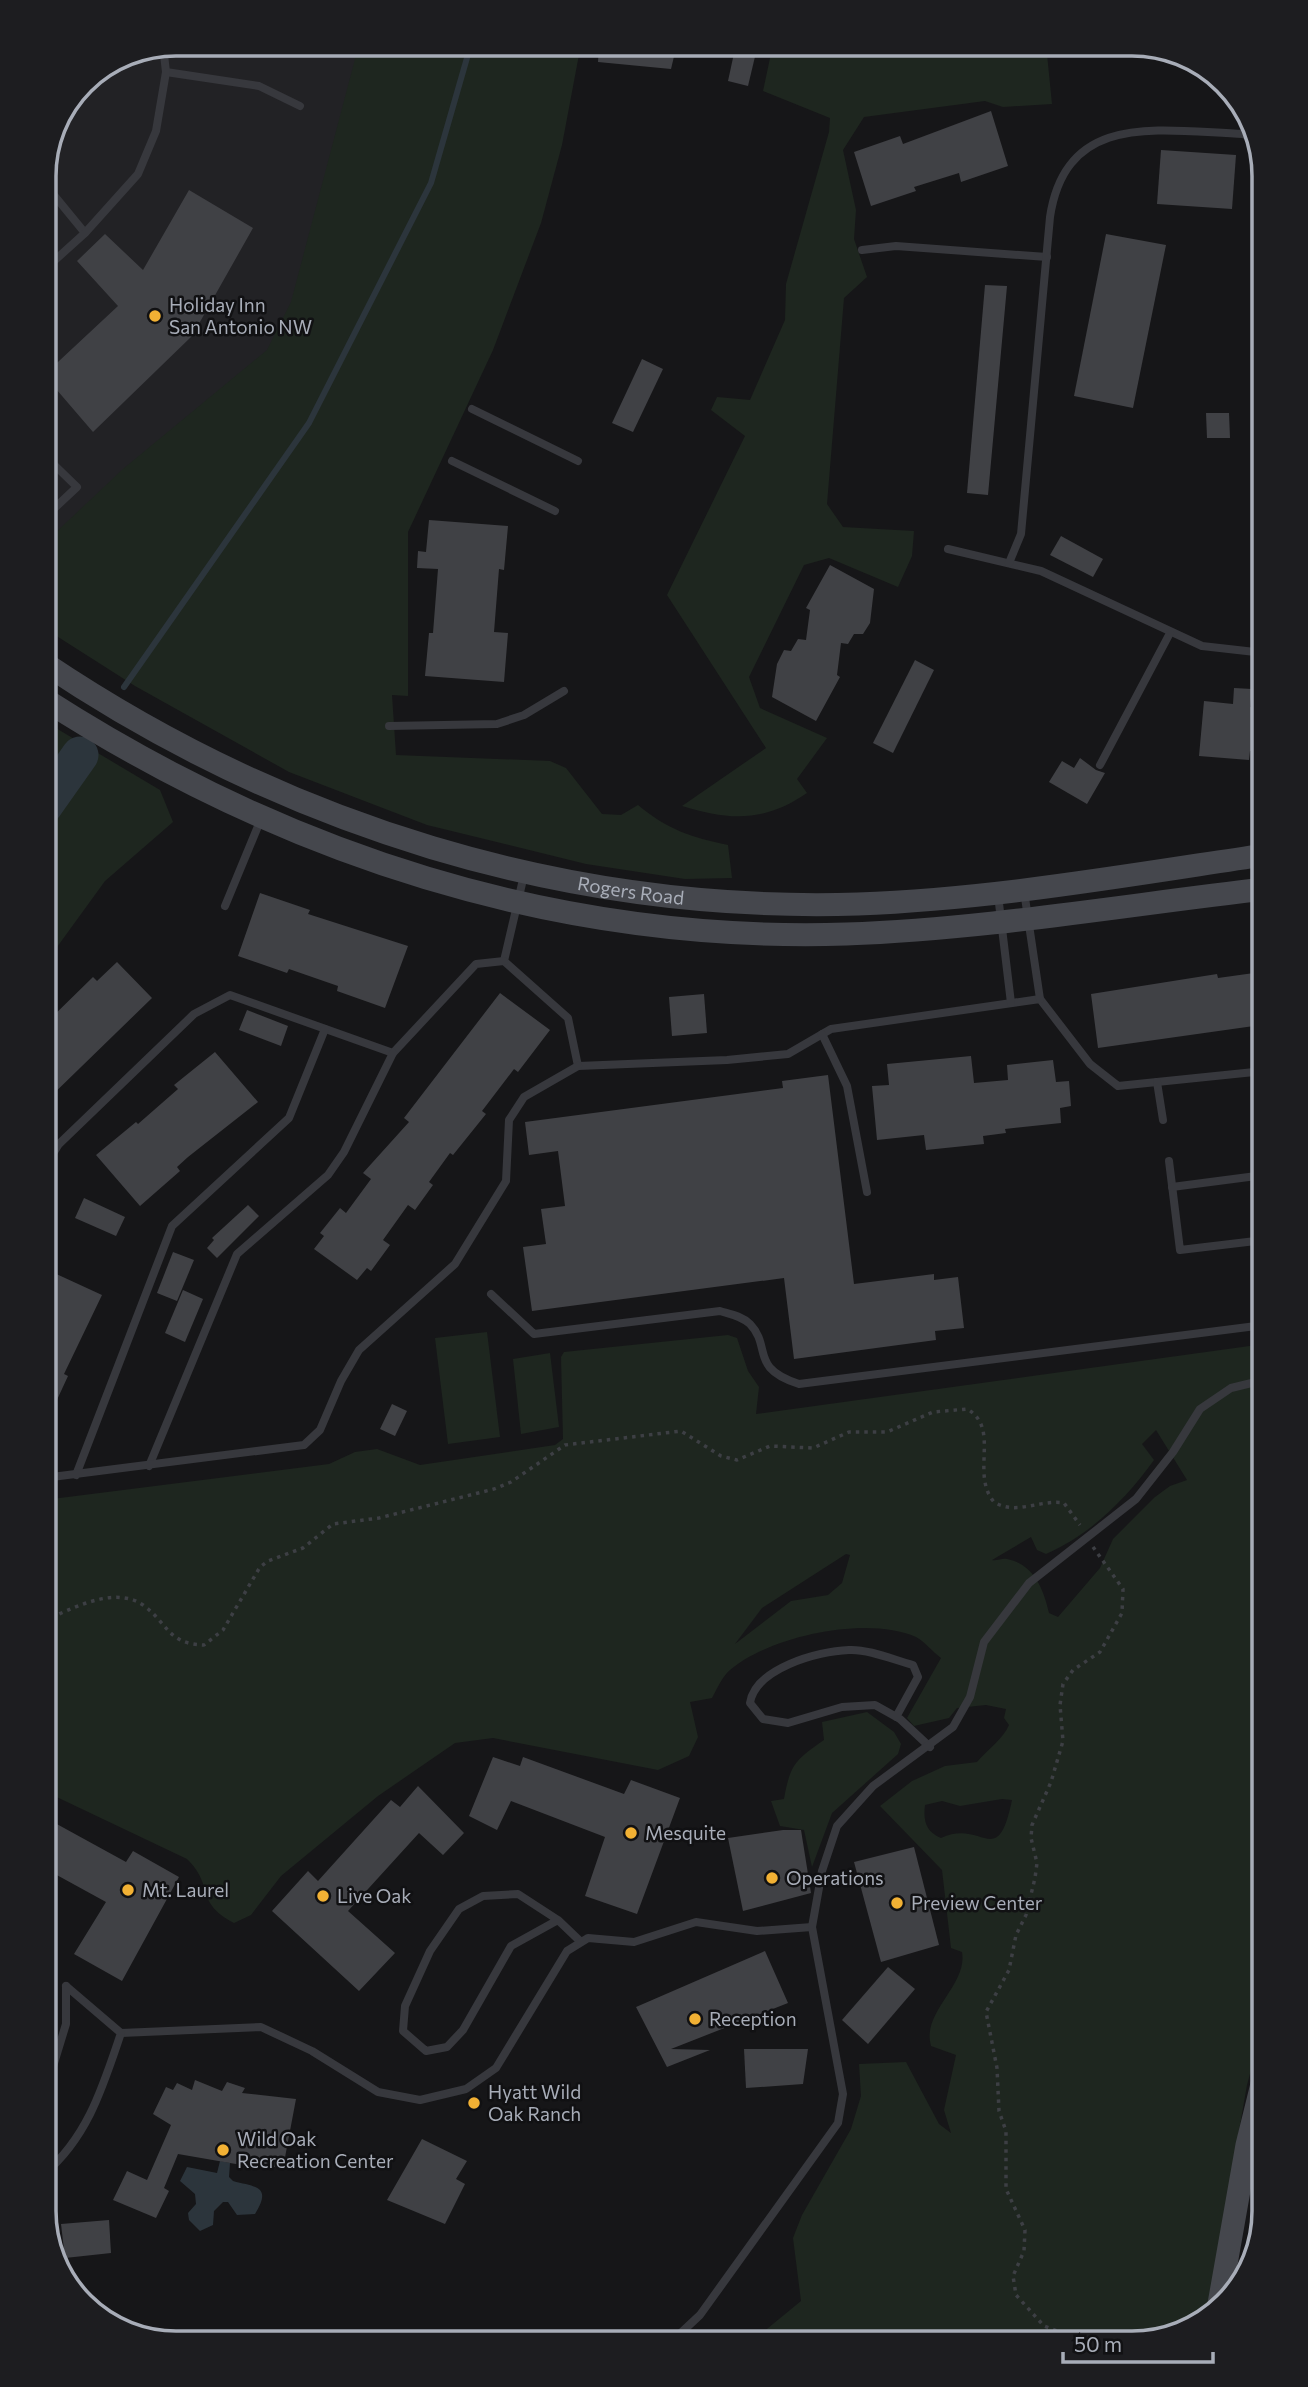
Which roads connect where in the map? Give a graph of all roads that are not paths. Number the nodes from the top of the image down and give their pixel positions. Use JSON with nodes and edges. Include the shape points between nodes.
{"nodes":[{"id":1,"x":164,"y":57,"type":"edge"},
{"id":2,"x":166,"y":72,"type":"junction"},
{"id":3,"x":300,"y":106,"type":"dead end"},
{"id":4,"x":1244,"y":135,"type":"edge"},
{"id":5,"x":56,"y":198,"type":"edge"},
{"id":6,"x":85,"y":233,"type":"junction"},
{"id":7,"x":862,"y":250,"type":"dead end"},
{"id":8,"x":1047,"y":257,"type":"junction"},
{"id":9,"x":56,"y":259,"type":"edge"},
{"id":10,"x":472,"y":409,"type":"dead end"},
{"id":11,"x":452,"y":461,"type":"dead end"},
{"id":12,"x":578,"y":461,"type":"dead end"},
{"id":13,"x":56,"y":467,"type":"edge"},
{"id":14,"x":56,"y":507,"type":"edge"},
{"id":15,"x":555,"y":511,"type":"dead end"},
{"id":16,"x":948,"y":549,"type":"dead end"},
{"id":17,"x":1009,"y":563,"type":"junction"},
{"id":18,"x":1170,"y":633,"type":"junction"},
{"id":19,"x":1252,"y":652,"type":"edge"},
{"id":20,"x":56,"y":671,"type":"edge"},
{"id":21,"x":564,"y":691,"type":"dead end"},
{"id":22,"x":56,"y":706,"type":"edge"},
{"id":23,"x":389,"y":726,"type":"dead end"},
{"id":24,"x":1100,"y":765,"type":"dead end"},
{"id":25,"x":261,"y":819,"type":"junction"},
{"id":26,"x":1252,"y":857,"type":"edge"},
{"id":27,"x":524,"y":874,"type":"junction"},
{"id":28,"x":1024,"y":889,"type":"junction"},
{"id":29,"x":1252,"y":891,"type":"edge"},
{"id":30,"x":997,"y":892,"type":"junction"},
{"id":31,"x":517,"y":901,"type":"junction"},
{"id":32,"x":225,"y":906,"type":"dead end"},
{"id":33,"x":1029,"y":919,"type":"junction"},
{"id":34,"x":1001,"y":923,"type":"junction"},
{"id":35,"x":503,"y":961,"type":"junction"},
{"id":36,"x":1040,"y":999,"type":"junction"},
{"id":37,"x":1011,"y":1003,"type":"junction"},
{"id":38,"x":325,"y":1029,"type":"junction"},
{"id":39,"x":822,"y":1034,"type":"junction"},
{"id":40,"x":393,"y":1053,"type":"junction"},
{"id":41,"x":578,"y":1066,"type":"junction"},
{"id":42,"x":1252,"y":1072,"type":"edge"},
{"id":43,"x":1157,"y":1082,"type":"junction"},
{"id":44,"x":1163,"y":1120,"type":"dead end"},
{"id":45,"x":56,"y":1149,"type":"edge"},
{"id":46,"x":1169,"y":1161,"type":"dead end"},
{"id":47,"x":1252,"y":1177,"type":"edge"},
{"id":48,"x":1172,"y":1187,"type":"junction"},
{"id":49,"x":867,"y":1192,"type":"dead end"},
{"id":50,"x":1252,"y":1241,"type":"edge"},
{"id":51,"x":491,"y":1294,"type":"dead end"},
{"id":52,"x":1252,"y":1327,"type":"edge"},
{"id":53,"x":1252,"y":1383,"type":"edge"},
{"id":54,"x":149,"y":1466,"type":"junction"},
{"id":55,"x":76,"y":1475,"type":"junction"},
{"id":56,"x":56,"y":1477,"type":"edge"},
{"id":57,"x":896,"y":1717,"type":"junction"},
{"id":58,"x":930,"y":1747,"type":"junction"},
{"id":59,"x":558,"y":1920,"type":"junction"},
{"id":60,"x":812,"y":1927,"type":"junction"},
{"id":61,"x":581,"y":1942,"type":"junction"},
{"id":62,"x":121,"y":2033,"type":"junction"},
{"id":63,"x":56,"y":2057,"type":"edge"},
{"id":64,"x":1252,"y":2126,"type":"edge"},
{"id":65,"x":56,"y":2164,"type":"edge"},
{"id":66,"x":1221,"y":2291,"type":"edge"},
{"id":67,"x":683,"y":2331,"type":"edge"}],
"edges":[{"from":1,"to":2,"type":"lane"},
{"from":2,"to":3,"type":"lane","via":[[259,86]]},
{"from":2,"to":6,"type":"lane","via":[[156,131],[138,174]]},
{"from":4,"to":8,"type":"lane","via":[[1139,130],[1081,150],[1056,188]]},
{"from":5,"to":6,"type":"lane"},
{"from":6,"to":9,"type":"lane"},
{"from":7,"to":8,"type":"lane","via":[[897,246]]},
{"from":8,"to":17,"type":"lane","via":[[1021,534]]},
{"from":10,"to":12,"type":"lane"},
{"from":11,"to":15,"type":"lane"},
{"from":13,"to":14,"type":"lane","via":[[77,487]]},
{"from":16,"to":17,"type":"lane"},
{"from":17,"to":18,"type":"lane","via":[[1041,571]]},
{"from":18,"to":19,"type":"lane","via":[[1202,646]]},
{"from":18,"to":24,"type":"lane"},
{"from":20,"to":27,"type":"main road","name":"Rogers Road","via":[[152,731],[270,790],[388,835]]},
{"from":21,"to":23,"type":"lane","via":[[524,715],[497,724]]},
{"from":22,"to":25,"type":"main road","name":"Rogers Road","via":[[149,763]]},
{"from":25,"to":31,"type":"main road","name":"Rogers Road","via":[[396,870]]},
{"from":25,"to":32,"type":"lane"},
{"from":26,"to":28,"type":"main road","name":"Rogers Road"},
{"from":27,"to":30,"type":"main road","name":"Rogers Road","via":[[628,892],[741,902],[856,904]]},
{"from":27,"to":31,"type":"lane"},
{"from":28,"to":30,"type":"main road","name":"Rogers Road"},
{"from":28,"to":33,"type":"lane"},
{"from":29,"to":33,"type":"main road","name":"Rogers Road"},
{"from":30,"to":34,"type":"lane"},
{"from":31,"to":34,"type":"main road","name":"Rogers Road","via":[[643,923],[788,934]]},
{"from":31,"to":35,"type":"lane"},
{"from":33,"to":34,"type":"main road","name":"Rogers Road"},
{"from":33,"to":36,"type":"lane"},
{"from":34,"to":37,"type":"lane"},
{"from":35,"to":40,"type":"lane","via":[[476,964]]},
{"from":35,"to":41,"type":"lane","via":[[568,1018]]},
{"from":36,"to":37,"type":"lane"},
{"from":36,"to":43,"type":"lane","via":[[1090,1064],[1118,1086]]},
{"from":37,"to":39,"type":"lane"},
{"from":38,"to":40,"type":"lane"},
{"from":38,"to":45,"type":"lane","via":[[230,995],[194,1014]]},
{"from":38,"to":55,"type":"lane","via":[[289,1118],[173,1226]]},
{"from":39,"to":41,"type":"lane","via":[[788,1054]]},
{"from":39,"to":49,"type":"lane","via":[[846,1086]]},
{"from":40,"to":54,"type":"lane","via":[[328,1175],[237,1254]]},
{"from":41,"to":54,"type":"lane","via":[[524,1097],[509,1120],[506,1181],[456,1264],[359,1350],[320,1430],[304,1445]]},
{"from":42,"to":43,"type":"lane"},
{"from":43,"to":44,"type":"lane"},
{"from":46,"to":48,"type":"lane"},
{"from":47,"to":48,"type":"lane"},
{"from":48,"to":50,"type":"lane","via":[[1180,1250]]},
{"from":51,"to":52,"type":"lane","via":[[534,1334],[720,1311],[752,1325],[762,1358],[774,1372],[799,1384]]},
{"from":53,"to":58,"type":"lane","via":[[1231,1388],[1200,1409],[1136,1499],[1029,1583],[984,1642],[970,1697],[953,1727]]},
{"from":54,"to":55,"type":"lane"},
{"from":55,"to":56,"type":"lane"},
{"from":57,"to":57,"type":"lane","via":[[874,1705],[842,1707],[788,1723],[763,1719],[750,1703],[752,1690],[770,1674],[803,1659],[850,1649],[913,1665],[918,1677]]},
{"from":57,"to":58,"type":"lane"},
{"from":58,"to":60,"type":"lane","via":[[873,1786],[837,1826],[822,1871]]},
{"from":59,"to":59,"type":"lane","via":[[511,1946],[463,2031],[447,2047],[426,2051],[403,2031],[405,2006],[425,1962],[459,1909],[484,1895],[518,1894]]},
{"from":59,"to":61,"type":"lane"},
{"from":60,"to":61,"type":"lane","via":[[757,1931],[696,1922],[634,1942],[588,1938]]},
{"from":60,"to":67,"type":"lane","via":[[843,2094],[838,2123],[700,2315]]},
{"from":61,"to":62,"type":"lane","via":[[567,1951],[496,2068],[466,2090],[420,2100],[378,2092],[312,2051],[261,2027]]},
{"from":62,"to":63,"type":"lane","via":[[66,1986],[66,2024]]},
{"from":62,"to":65,"type":"lane","via":[[99,2099],[66,2156]]},
{"from":64,"to":66,"type":"main road"}]}
